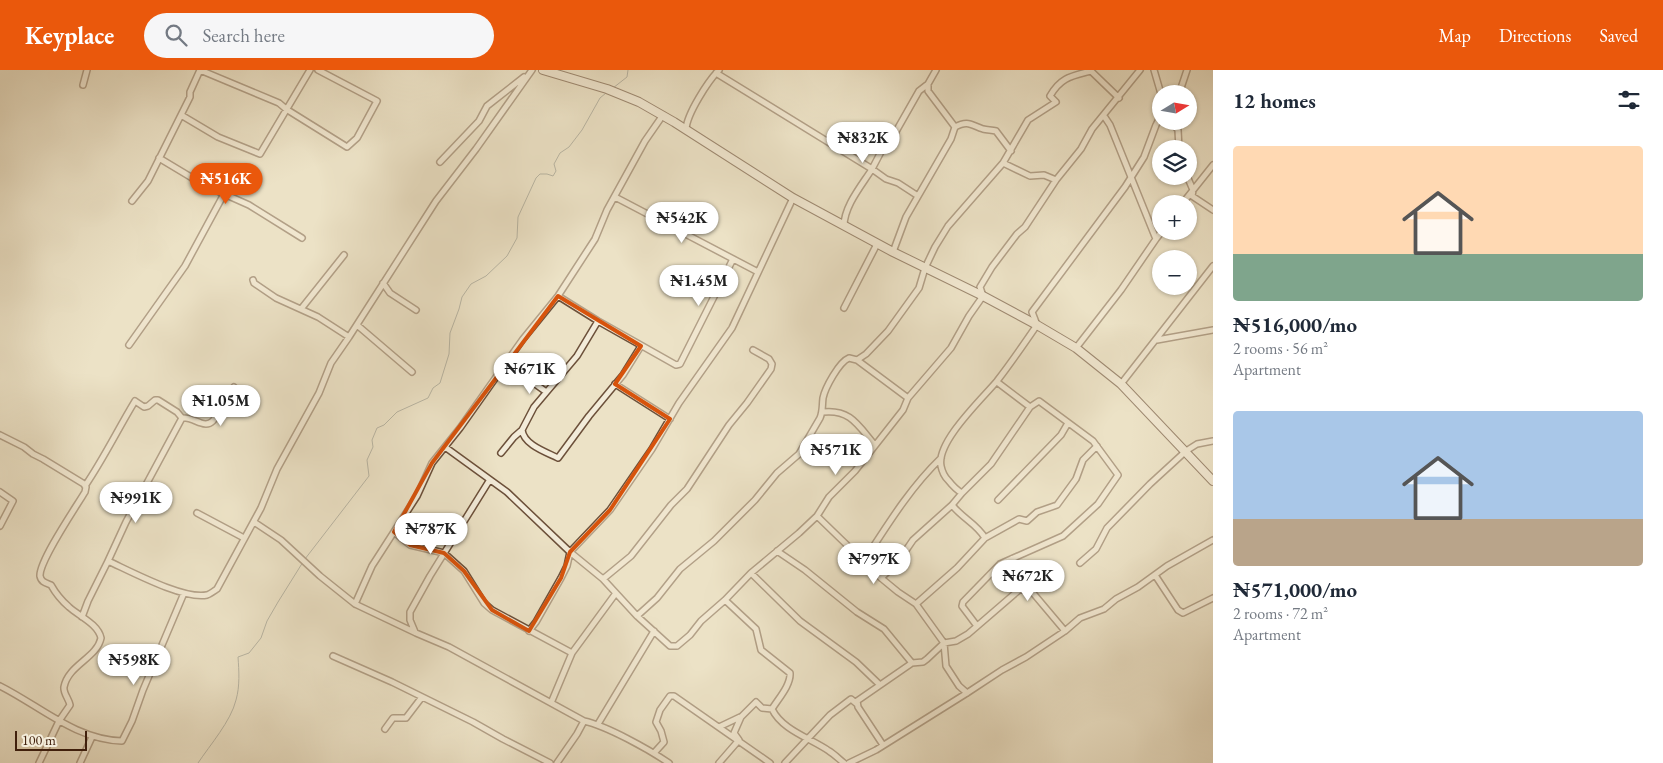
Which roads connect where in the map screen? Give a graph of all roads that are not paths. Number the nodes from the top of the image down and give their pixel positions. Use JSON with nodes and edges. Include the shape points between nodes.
{"nodes":[{"id":1,"x":87,"y":70,"type":"edge"},
{"id":2,"x":200,"y":70,"type":"edge"},
{"id":3,"x":310,"y":70,"type":"edge"},
{"id":4,"x":318,"y":70,"type":"edge"},
{"id":5,"x":543,"y":70,"type":"edge"},
{"id":6,"x":936,"y":70,"type":"edge"},
{"id":7,"x":1140,"y":70,"type":"edge"},
{"id":8,"x":1154,"y":70,"type":"edge"},
{"id":9,"x":1187,"y":70,"type":"edge"},
{"id":10,"x":717,"y":71,"type":"edge"},
{"id":11,"x":530,"y":72,"type":"edge"},
{"id":12,"x":928,"y":84,"type":"junction"},
{"id":13,"x":82,"y":85,"type":"dead end"},
{"id":14,"x":1158,"y":85,"type":"edge"},
{"id":15,"x":1182,"y":85,"type":"edge"},
{"id":16,"x":1119,"y":98,"type":"junction"},
{"id":17,"x":286,"y":109,"type":"junction"},
{"id":18,"x":181,"y":115,"type":"junction"},
{"id":19,"x":662,"y":115,"type":"junction"},
{"id":20,"x":1104,"y":116,"type":"junction"},
{"id":21,"x":687,"y":119,"type":"junction"},
{"id":22,"x":674,"y":122,"type":"junction"},
{"id":23,"x":955,"y":127,"type":"junction"},
{"id":24,"x":686,"y":129,"type":"junction"},
{"id":25,"x":1154,"y":130,"type":"edge"},
{"id":26,"x":1011,"y":151,"type":"junction"},
{"id":27,"x":159,"y":158,"type":"junction"},
{"id":28,"x":440,"y":162,"type":"dead end"},
{"id":29,"x":1003,"y":163,"type":"junction"},
{"id":30,"x":1213,"y":165,"type":"edge"},
{"id":31,"x":872,"y":169,"type":"junction"},
{"id":32,"x":1132,"y":177,"type":"junction"},
{"id":33,"x":1056,"y":180,"type":"junction"},
{"id":34,"x":1191,"y":185,"type":"edge"},
{"id":35,"x":1193,"y":190,"type":"junction"},
{"id":36,"x":224,"y":194,"type":"junction"},
{"id":37,"x":1189,"y":195,"type":"edge"},
{"id":38,"x":918,"y":196,"type":"junction"},
{"id":39,"x":615,"y":197,"type":"junction"},
{"id":40,"x":793,"y":198,"type":"junction"},
{"id":41,"x":132,"y":201,"type":"dead end"},
{"id":42,"x":1213,"y":210,"type":"edge"},
{"id":43,"x":844,"y":226,"type":"junction"},
{"id":44,"x":1152,"y":229,"type":"edge"},
{"id":45,"x":302,"y":238,"type":"dead end"},
{"id":46,"x":1155,"y":240,"type":"edge"},
{"id":47,"x":877,"y":244,"type":"junction"},
{"id":48,"x":893,"y":252,"type":"junction"},
{"id":49,"x":344,"y":255,"type":"dead end"},
{"id":50,"x":733,"y":259,"type":"junction"},
{"id":51,"x":1213,"y":266,"type":"edge"},
{"id":52,"x":925,"y":268,"type":"junction"},
{"id":53,"x":758,"y":272,"type":"junction"},
{"id":54,"x":1213,"y":274,"type":"edge"},
{"id":55,"x":1206,"y":275,"type":"junction"},
{"id":56,"x":253,"y":280,"type":"dead end"},
{"id":57,"x":383,"y":283,"type":"junction"},
{"id":58,"x":558,"y":296,"type":"junction"},
{"id":59,"x":983,"y":296,"type":"junction"},
{"id":60,"x":844,"y":308,"type":"dead end"},
{"id":61,"x":302,"y":309,"type":"junction"},
{"id":62,"x":416,"y":310,"type":"dead end"},
{"id":63,"x":598,"y":321,"type":"junction"},
{"id":64,"x":357,"y":325,"type":"junction"},
{"id":65,"x":1038,"y":325,"type":"junction"},
{"id":66,"x":1213,"y":330,"type":"edge"},
{"id":67,"x":349,"y":337,"type":"junction"},
{"id":68,"x":1156,"y":340,"type":"junction"},
{"id":69,"x":129,"y":344,"type":"dead end"},
{"id":70,"x":641,"y":346,"type":"junction"},
{"id":71,"x":1076,"y":348,"type":"junction"},
{"id":72,"x":752,"y":350,"type":"dead end"},
{"id":73,"x":857,"y":360,"type":"junction"},
{"id":74,"x":507,"y":364,"type":"junction"},
{"id":75,"x":412,"y":372,"type":"dead end"},
{"id":76,"x":996,"y":382,"type":"junction"},
{"id":77,"x":615,"y":384,"type":"junction"},
{"id":78,"x":1122,"y":384,"type":"junction"},
{"id":79,"x":234,"y":387,"type":"dead end"},
{"id":80,"x":546,"y":391,"type":"junction"},
{"id":81,"x":908,"y":398,"type":"junction"},
{"id":82,"x":1030,"y":407,"type":"junction"},
{"id":83,"x":823,"y":412,"type":"junction"},
{"id":84,"x":182,"y":418,"type":"junction"},
{"id":85,"x":670,"y":419,"type":"junction"},
{"id":86,"x":1068,"y":423,"type":"junction"},
{"id":87,"x":522,"y":430,"type":"junction"},
{"id":88,"x":0,"y":435,"type":"edge"},
{"id":89,"x":1213,"y":441,"type":"edge"},
{"id":90,"x":874,"y":444,"type":"junction"},
{"id":91,"x":1097,"y":446,"type":"junction"},
{"id":92,"x":445,"y":447,"type":"junction"},
{"id":93,"x":1186,"y":451,"type":"junction"},
{"id":94,"x":501,"y":453,"type":"dead end"},
{"id":95,"x":941,"y":458,"type":"junction"},
{"id":96,"x":489,"y":481,"type":"junction"},
{"id":97,"x":1213,"y":481,"type":"edge"},
{"id":98,"x":85,"y":486,"type":"junction"},
{"id":99,"x":0,"y":492,"type":"edge"},
{"id":100,"x":962,"y":493,"type":"junction"},
{"id":101,"x":998,"y":500,"type":"dead end"},
{"id":102,"x":952,"y":505,"type":"junction"},
{"id":103,"x":197,"y":513,"type":"dead end"},
{"id":104,"x":817,"y":516,"type":"junction"},
{"id":105,"x":254,"y":522,"type":"junction"},
{"id":106,"x":0,"y":526,"type":"edge"},
{"id":107,"x":394,"y":532,"type":"junction"},
{"id":108,"x":244,"y":538,"type":"junction"},
{"id":109,"x":985,"y":538,"type":"junction"},
{"id":110,"x":1213,"y":540,"type":"edge"},
{"id":111,"x":778,"y":551,"type":"junction"},
{"id":112,"x":570,"y":552,"type":"junction"},
{"id":113,"x":444,"y":554,"type":"junction"},
{"id":114,"x":1011,"y":559,"type":"junction"},
{"id":115,"x":108,"y":561,"type":"junction"},
{"id":116,"x":864,"y":561,"type":"junction"},
{"id":117,"x":1080,"y":563,"type":"dead end"},
{"id":118,"x":751,"y":573,"type":"junction"},
{"id":119,"x":1155,"y":575,"type":"junction"},
{"id":120,"x":881,"y":578,"type":"junction"},
{"id":121,"x":603,"y":579,"type":"junction"},
{"id":122,"x":184,"y":593,"type":"junction"},
{"id":123,"x":616,"y":593,"type":"junction"},
{"id":124,"x":1033,"y":593,"type":"junction"},
{"id":125,"x":1213,"y":598,"type":"edge"},
{"id":126,"x":725,"y":600,"type":"junction"},
{"id":127,"x":356,"y":604,"type":"junction"},
{"id":128,"x":916,"y":604,"type":"junction"},
{"id":129,"x":638,"y":616,"type":"junction"},
{"id":130,"x":82,"y":617,"type":"junction"},
{"id":131,"x":977,"y":626,"type":"junction"},
{"id":132,"x":529,"y":631,"type":"junction"},
{"id":133,"x":654,"y":631,"type":"junction"},
{"id":134,"x":1065,"y":631,"type":"junction"},
{"id":135,"x":416,"y":634,"type":"junction"},
{"id":136,"x":944,"y":643,"type":"junction"},
{"id":137,"x":572,"y":653,"type":"junction"},
{"id":138,"x":333,"y":656,"type":"dead end"},
{"id":139,"x":912,"y":663,"type":"junction"},
{"id":140,"x":880,"y":685,"type":"junction"},
{"id":141,"x":0,"y":686,"type":"edge"},
{"id":142,"x":968,"y":693,"type":"junction"},
{"id":143,"x":422,"y":697,"type":"junction"},
{"id":144,"x":551,"y":703,"type":"junction"},
{"id":145,"x":857,"y":704,"type":"junction"},
{"id":146,"x":772,"y":709,"type":"junction"},
{"id":147,"x":475,"y":715,"type":"dead end"},
{"id":148,"x":740,"y":717,"type":"junction"},
{"id":149,"x":59,"y":721,"type":"junction"},
{"id":150,"x":584,"y":721,"type":"junction"},
{"id":151,"x":473,"y":722,"type":"junction"},
{"id":152,"x":598,"y":724,"type":"junction"},
{"id":153,"x":719,"y":727,"type":"junction"},
{"id":154,"x":384,"y":729,"type":"dead end"},
{"id":155,"x":92,"y":737,"type":"junction"},
{"id":156,"x":738,"y":740,"type":"junction"},
{"id":157,"x":808,"y":740,"type":"junction"},
{"id":158,"x":883,"y":745,"type":"junction"},
{"id":159,"x":654,"y":753,"type":"junction"},
{"id":160,"x":40,"y":763,"type":"edge"},
{"id":161,"x":80,"y":763,"type":"edge"},
{"id":162,"x":550,"y":763,"type":"edge"},
{"id":163,"x":557,"y":763,"type":"edge"},
{"id":164,"x":669,"y":763,"type":"edge"},
{"id":165,"x":719,"y":763,"type":"edge"},
{"id":166,"x":770,"y":763,"type":"edge"},
{"id":167,"x":786,"y":763,"type":"edge"},
{"id":168,"x":844,"y":763,"type":"edge"},
{"id":169,"x":849,"y":763,"type":"edge"}],
"edges":[{"from":1,"to":13,"type":"street"},
{"from":2,"to":17,"type":"street","via":[[279,103]]},
{"from":2,"to":18,"type":"street"},
{"from":3,"to":17,"type":"street"},
{"from":4,"to":17,"type":"street","via":[[376,101],[357,138],[347,147]]},
{"from":5,"to":19,"type":"main road","via":[[625,96]]},
{"from":6,"to":12,"type":"street"},
{"from":7,"to":16,"type":"street"},
{"from":8,"to":14,"type":"street"},
{"from":9,"to":15,"type":"street"},
{"from":10,"to":21,"type":"street"},
{"from":10,"to":31,"type":"street"},
{"from":11,"to":28,"type":"street","via":[[487,106],[479,121]]},
{"from":11,"to":57,"type":"street","via":[[436,201]]},
{"from":12,"to":23,"type":"street","via":[[928,91]]},
{"from":12,"to":31,"type":"street","via":[[919,91]]},
{"from":16,"to":20,"type":"street"},
{"from":16,"to":26,"type":"street","via":[[1091,71],[1069,76],[1056,86],[1050,96],[1056,102],[1028,120]]},
{"from":17,"to":18,"type":"street","via":[[260,154],[218,137]]},
{"from":18,"to":27,"type":"street"},
{"from":19,"to":22,"type":"main road"},
{"from":19,"to":39,"type":"street"},
{"from":20,"to":32,"type":"street"},
{"from":20,"to":33,"type":"street"},
{"from":21,"to":22,"type":"street"},
{"from":21,"to":24,"type":"street"},
{"from":22,"to":24,"type":"main road"},
{"from":23,"to":26,"type":"street","via":[[963,123],[996,130]]},
{"from":23,"to":38,"type":"street"},
{"from":24,"to":40,"type":"main road"},
{"from":25,"to":32,"type":"street"},
{"from":26,"to":29,"type":"street"},
{"from":27,"to":36,"type":"street"},
{"from":27,"to":41,"type":"street","via":[[144,187]]},
{"from":29,"to":33,"type":"street","via":[[1030,176],[1044,175]]},
{"from":29,"to":52,"type":"street","via":[[952,220]]},
{"from":30,"to":35,"type":"street"},
{"from":31,"to":38,"type":"street"},
{"from":31,"to":43,"type":"street","via":[[844,218]]},
{"from":32,"to":44,"type":"street"},
{"from":32,"to":65,"type":"street","via":[[1032,312]]},
{"from":33,"to":59,"type":"street","via":[[980,286]]},
{"from":34,"to":35,"type":"street"},
{"from":35,"to":37,"type":"street"},
{"from":35,"to":42,"type":"street","via":[[1192,196]]},
{"from":36,"to":45,"type":"street","via":[[249,205]]},
{"from":36,"to":69,"type":"street","via":[[185,266]]},
{"from":38,"to":48,"type":"street"},
{"from":39,"to":50,"type":"street"},
{"from":39,"to":58,"type":"street","via":[[595,239]]},
{"from":40,"to":43,"type":"main road"},
{"from":40,"to":53,"type":"street"},
{"from":43,"to":47,"type":"main road"},
{"from":46,"to":71,"type":"street"},
{"from":47,"to":48,"type":"main road"},
{"from":47,"to":60,"type":"street"},
{"from":48,"to":52,"type":"main road"},
{"from":49,"to":61,"type":"street"},
{"from":50,"to":53,"type":"street"},
{"from":50,"to":70,"type":"street","via":[[680,364],[672,364]]},
{"from":51,"to":55,"type":"street"},
{"from":52,"to":59,"type":"main road"},
{"from":52,"to":73,"type":"street","via":[[919,288],[888,331]]},
{"from":53,"to":85,"type":"street","via":[[732,328]]},
{"from":54,"to":55,"type":"street"},
{"from":55,"to":68,"type":"street"},
{"from":56,"to":61,"type":"street","via":[[276,298]]},
{"from":57,"to":62,"type":"street","via":[[390,293]]},
{"from":57,"to":64,"type":"street"},
{"from":58,"to":63,"type":"street"},
{"from":58,"to":74,"type":"street"},
{"from":59,"to":65,"type":"main road"},
{"from":59,"to":81,"type":"street","via":[[951,348]]},
{"from":61,"to":67,"type":"street"},
{"from":63,"to":70,"type":"street"},
{"from":63,"to":80,"type":"street","via":[[577,356]]},
{"from":64,"to":67,"type":"street"},
{"from":64,"to":75,"type":"street"},
{"from":65,"to":71,"type":"main road"},
{"from":65,"to":76,"type":"street"},
{"from":66,"to":68,"type":"street"},
{"from":67,"to":105,"type":"street","via":[[331,363]]},
{"from":68,"to":78,"type":"street"},
{"from":70,"to":77,"type":"street"},
{"from":71,"to":78,"type":"main road"},
{"from":72,"to":121,"type":"street","via":[[769,359],[771,369],[687,489],[631,556]]},
{"from":73,"to":81,"type":"street"},
{"from":73,"to":83,"type":"street","via":[[846,359],[832,378],[823,399]]},
{"from":74,"to":80,"type":"street"},
{"from":74,"to":92,"type":"street"},
{"from":76,"to":82,"type":"street"},
{"from":76,"to":95,"type":"street","via":[[957,428]]},
{"from":77,"to":85,"type":"street"},
{"from":77,"to":87,"type":"street","via":[[558,458],[526,439]]},
{"from":78,"to":93,"type":"main road"},
{"from":79,"to":84,"type":"street","via":[[210,424]]},
{"from":80,"to":87,"type":"street"},
{"from":81,"to":90,"type":"street","via":[[903,410]]},
{"from":82,"to":86,"type":"street","via":[[1039,401]]},
{"from":82,"to":100,"type":"street","via":[[991,464]]},
{"from":83,"to":90,"type":"street","via":[[838,411],[850,417]]},
{"from":83,"to":129,"type":"street","via":[[799,454],[714,541],[680,569]]},
{"from":84,"to":98,"type":"street","via":[[158,400],[144,407],[135,401]]},
{"from":84,"to":115,"type":"street"},
{"from":85,"to":112,"type":"street","via":[[610,510]]},
{"from":86,"to":91,"type":"street","via":[[1085,433]]},
{"from":86,"to":101,"type":"street","via":[[1061,435]]},
{"from":87,"to":94,"type":"street"},
{"from":88,"to":98,"type":"street"},
{"from":89,"to":93,"type":"street","via":[[1196,444]]},
{"from":90,"to":104,"type":"street","via":[[855,471],[829,496]]},
{"from":91,"to":109,"type":"street","via":[[1083,460],[1076,479],[1057,505],[1038,512],[1027,521],[1019,519]]},
{"from":91,"to":114,"type":"street","via":[[1118,475],[1098,504],[1063,536]]},
{"from":92,"to":96,"type":"street"},
{"from":92,"to":107,"type":"street","via":[[432,463],[417,496]]},
{"from":93,"to":97,"type":"main road"},
{"from":93,"to":117,"type":"street","via":[[1107,528],[1096,549]]},
{"from":95,"to":100,"type":"street","via":[[941,467],[947,478]]},
{"from":95,"to":116,"type":"street","via":[[902,502]]},
{"from":96,"to":112,"type":"street","via":[[507,492]]},
{"from":96,"to":113,"type":"street"},
{"from":98,"to":130,"type":"street","via":[[85,492],[48,553],[40,573],[45,583],[52,585],[55,593]]},
{"from":99,"to":106,"type":"street","via":[[14,501]]},
{"from":100,"to":102,"type":"street"},
{"from":102,"to":109,"type":"street","via":[[981,530]]},
{"from":102,"to":120,"type":"street","via":[[912,540],[898,562]]},
{"from":103,"to":108,"type":"street"},
{"from":104,"to":111,"type":"street"},
{"from":104,"to":116,"type":"street"},
{"from":105,"to":108,"type":"street"},
{"from":105,"to":127,"type":"street","via":[[281,540]]},
{"from":107,"to":113,"type":"street","via":[[410,545]]},
{"from":107,"to":127,"type":"street","via":[[372,566]]},
{"from":108,"to":122,"type":"street","via":[[217,590],[206,595]]},
{"from":109,"to":128,"type":"street"},
{"from":110,"to":119,"type":"street"},
{"from":111,"to":118,"type":"street"},
{"from":111,"to":139,"type":"street","via":[[857,612],[884,628]]},
{"from":112,"to":121,"type":"street"},
{"from":112,"to":132,"type":"street","via":[[561,578]]},
{"from":113,"to":132,"type":"street","via":[[464,571],[484,603]]},
{"from":113,"to":135,"type":"street","via":[[410,612]]},
{"from":114,"to":124,"type":"street"},
{"from":114,"to":131,"type":"street","via":[[1000,564],[963,602],[962,606]]},
{"from":115,"to":122,"type":"street"},
{"from":115,"to":130,"type":"street"},
{"from":116,"to":120,"type":"street"},
{"from":118,"to":126,"type":"street"},
{"from":118,"to":140,"type":"street","via":[[800,621],[856,662]]},
{"from":119,"to":125,"type":"street","via":[[1183,613]]},
{"from":119,"to":134,"type":"street","via":[[1104,609],[1080,618]]},
{"from":120,"to":128,"type":"street"},
{"from":121,"to":123,"type":"street"},
{"from":122,"to":155,"type":"street","via":[[122,741]]},
{"from":123,"to":129,"type":"street"},
{"from":123,"to":137,"type":"street"},
{"from":124,"to":131,"type":"street","via":[[1019,590]]},
{"from":124,"to":134,"type":"street"},
{"from":126,"to":133,"type":"street","via":[[677,646],[670,646]]},
{"from":126,"to":146,"type":"street","via":[[756,629],[761,650],[790,673],[789,682]]},
{"from":127,"to":135,"type":"street"},
{"from":128,"to":136,"type":"street"},
{"from":129,"to":133,"type":"street"},
{"from":130,"to":149,"type":"street","via":[[97,628],[100,643],[71,672],[64,685],[70,705]]},
{"from":131,"to":136,"type":"street","via":[[956,641]]},
{"from":132,"to":137,"type":"street"},
{"from":133,"to":152,"type":"street"},
{"from":134,"to":142,"type":"street"},
{"from":135,"to":144,"type":"street","via":[[449,647]]},
{"from":136,"to":139,"type":"street","via":[[923,662]]},
{"from":136,"to":142,"type":"street","via":[[946,666],[959,686]]},
{"from":137,"to":144,"type":"street"},
{"from":138,"to":143,"type":"street"},
{"from":139,"to":140,"type":"street"},
{"from":140,"to":145,"type":"street"},
{"from":141,"to":149,"type":"street"},
{"from":142,"to":158,"type":"street"},
{"from":143,"to":151,"type":"street"},
{"from":143,"to":154,"type":"street","via":[[406,718],[393,718]]},
{"from":144,"to":150,"type":"street"},
{"from":145,"to":157,"type":"street","via":[[851,699],[830,715]]},
{"from":145,"to":158,"type":"street"},
{"from":146,"to":148,"type":"street","via":[[762,708],[756,702]]},
{"from":146,"to":157,"type":"street","via":[[786,725]]},
{"from":147,"to":151,"type":"street"},
{"from":148,"to":153,"type":"street"},
{"from":148,"to":156,"type":"street","via":[[734,733]]},
{"from":149,"to":155,"type":"street"},
{"from":149,"to":160,"type":"street"},
{"from":150,"to":152,"type":"street"},
{"from":150,"to":163,"type":"street"},
{"from":151,"to":162,"type":"street"},
{"from":152,"to":159,"type":"street"},
{"from":153,"to":156,"type":"street"},
{"from":153,"to":159,"type":"street","via":[[670,696],[656,722],[664,742]]},
{"from":155,"to":161,"type":"street"},
{"from":156,"to":165,"type":"street"},
{"from":156,"to":166,"type":"street"},
{"from":157,"to":167,"type":"street"},
{"from":157,"to":168,"type":"street"},
{"from":158,"to":169,"type":"street"},
{"from":159,"to":164,"type":"street"}]}
